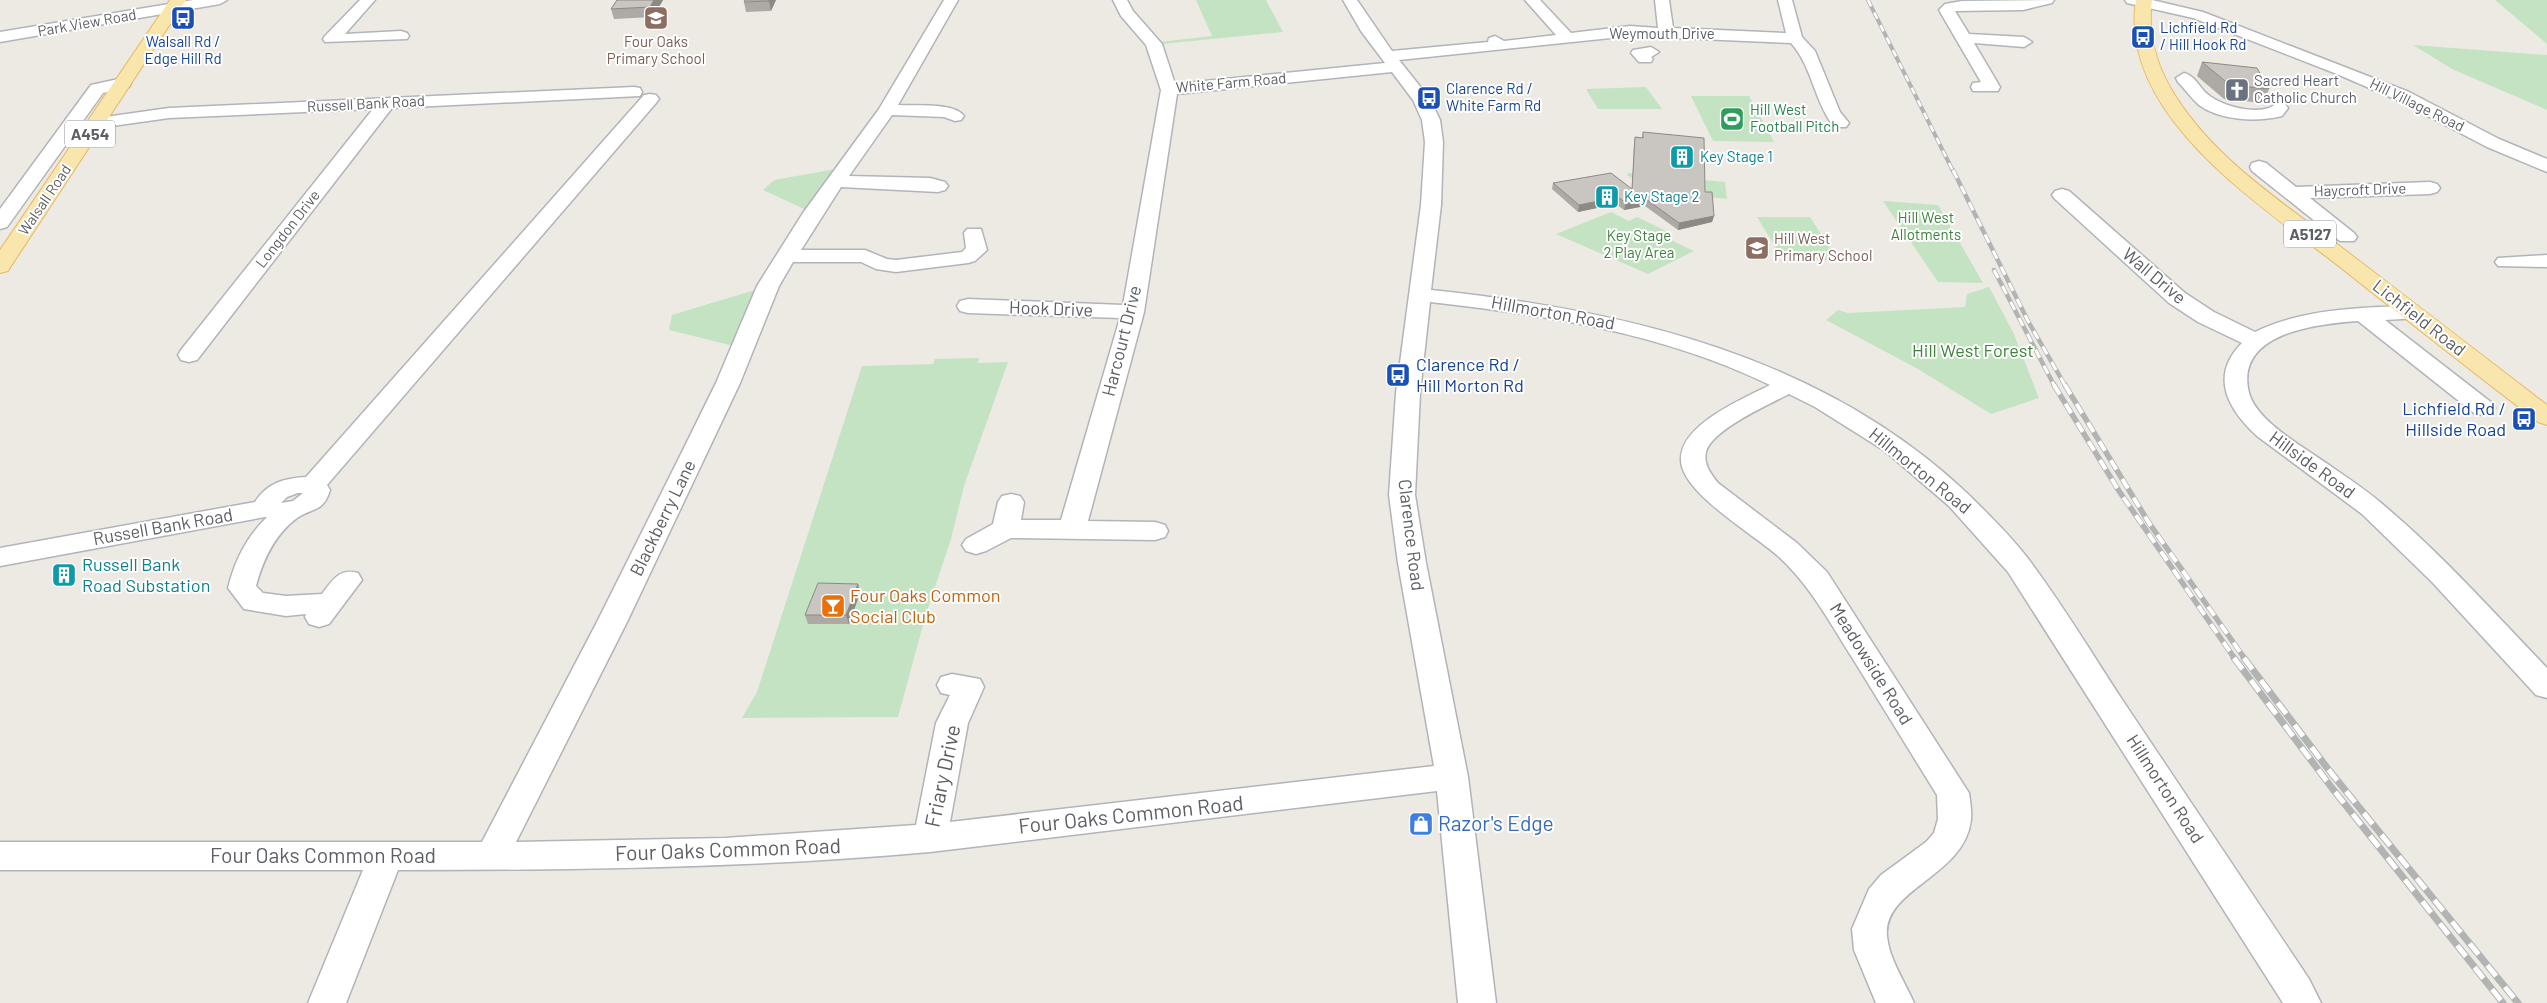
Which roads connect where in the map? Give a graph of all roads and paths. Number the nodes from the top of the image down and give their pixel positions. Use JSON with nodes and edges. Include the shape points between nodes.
{"nodes":[{"id":1,"x":220,"y":0,"type":"edge"},
{"id":2,"x":368,"y":0,"type":"edge"},
{"id":3,"x":951,"y":0,"type":"edge"},
{"id":4,"x":1120,"y":0,"type":"edge"},
{"id":5,"x":1350,"y":0,"type":"edge"},
{"id":6,"x":1532,"y":0,"type":"edge"},
{"id":7,"x":1662,"y":0,"type":"edge"},
{"id":8,"x":1785,"y":0,"type":"edge"},
{"id":9,"x":2047,"y":0,"type":"edge"},
{"id":10,"x":2140,"y":1,"type":"edge"},
{"id":11,"x":176,"y":4,"type":"edge"},
{"id":12,"x":1666,"y":30,"type":"junction"},
{"id":13,"x":1620,"y":32,"type":"junction"},
{"id":14,"x":401,"y":36,"type":"dead end"},
{"id":15,"x":0,"y":37,"type":"edge"},
{"id":16,"x":1566,"y":37,"type":"junction"},
{"id":17,"x":1794,"y":38,"type":"junction"},
{"id":18,"x":1963,"y":38,"type":"junction"},
{"id":19,"x":2024,"y":42,"type":"dead end"},
{"id":20,"x":1645,"y":54,"type":"dead end"},
{"id":21,"x":1392,"y":62,"type":"junction"},
{"id":22,"x":2184,"y":78,"type":"dead end"},
{"id":23,"x":123,"y":83,"type":"junction"},
{"id":24,"x":1993,"y":87,"type":"dead end"},
{"id":25,"x":1168,"y":90,"type":"junction"},
{"id":26,"x":2167,"y":98,"type":"junction"},
{"id":27,"x":2201,"y":98,"type":"junction"},
{"id":28,"x":387,"y":103,"type":"junction"},
{"id":29,"x":2279,"y":108,"type":"dead end"},
{"id":30,"x":887,"y":110,"type":"junction"},
{"id":31,"x":955,"y":116,"type":"dead end"},
{"id":32,"x":98,"y":123,"type":"junction"},
{"id":33,"x":1847,"y":126,"type":"dead end"},
{"id":34,"x":2547,"y":166,"type":"edge"},
{"id":35,"x":2258,"y":167,"type":"dead end"},
{"id":36,"x":837,"y":181,"type":"junction"},
{"id":37,"x":938,"y":186,"type":"dead end"},
{"id":38,"x":2430,"y":188,"type":"dead end"},
{"id":39,"x":2290,"y":193,"type":"junction"},
{"id":40,"x":2062,"y":195,"type":"dead end"},
{"id":41,"x":2322,"y":218,"type":"junction"},
{"id":42,"x":2291,"y":219,"type":"junction"},
{"id":43,"x":0,"y":223,"type":"edge"},
{"id":44,"x":974,"y":233,"type":"dead end"},
{"id":45,"x":2348,"y":237,"type":"dead end"},
{"id":46,"x":786,"y":256,"type":"junction"},
{"id":47,"x":2547,"y":261,"type":"edge"},
{"id":48,"x":2505,"y":262,"type":"dead end"},
{"id":49,"x":0,"y":266,"type":"edge"},
{"id":50,"x":1421,"y":295,"type":"junction"},
{"id":51,"x":968,"y":306,"type":"dead end"},
{"id":52,"x":1133,"y":312,"type":"junction"},
{"id":53,"x":2411,"y":313,"type":"junction"},
{"id":54,"x":2364,"y":315,"type":"junction"},
{"id":55,"x":2256,"y":341,"type":"junction"},
{"id":56,"x":189,"y":354,"type":"dead end"},
{"id":57,"x":1790,"y":384,"type":"junction"},
{"id":58,"x":2483,"y":408,"type":"dead end"},
{"id":59,"x":2547,"y":417,"type":"edge"},
{"id":60,"x":1011,"y":502,"type":"dead end"},
{"id":61,"x":278,"y":510,"type":"junction"},
{"id":62,"x":1006,"y":529,"type":"junction"},
{"id":63,"x":1072,"y":530,"type":"junction"},
{"id":64,"x":1155,"y":532,"type":"dead end"},
{"id":65,"x":976,"y":545,"type":"dead end"},
{"id":66,"x":0,"y":557,"type":"edge"},
{"id":67,"x":348,"y":580,"type":"dead end"},
{"id":68,"x":969,"y":686,"type":"dead end"},
{"id":69,"x":2547,"y":687,"type":"edge"},
{"id":70,"x":1452,"y":777,"type":"junction"},
{"id":71,"x":930,"y":838,"type":"junction"},
{"id":72,"x":0,"y":856,"type":"edge"},
{"id":73,"x":386,"y":856,"type":"junction"},
{"id":74,"x":491,"y":857,"type":"junction"},
{"id":75,"x":327,"y":1003,"type":"edge"},
{"id":76,"x":1478,"y":1003,"type":"edge"},
{"id":77,"x":1895,"y":1003,"type":"edge"},
{"id":78,"x":2302,"y":1003,"type":"edge"}],
"edges":[{"from":1,"to":11,"type":"street","name":"Park View Road"},
{"from":2,"to":14,"type":"street","via":[[331,38]]},
{"from":3,"to":30,"type":"street","name":"Blackberry Lane"},
{"from":4,"to":25,"type":"street","name":"White Farm Road","via":[[1126,13],[1154,44]]},
{"from":5,"to":21,"type":"street","name":"Clarence Road"},
{"from":6,"to":16,"type":"street"},
{"from":7,"to":12,"type":"street"},
{"from":8,"to":17,"type":"street"},
{"from":9,"to":18,"type":"street","via":[[2021,5],[1969,3],[1950,7],[1948,10]]},
{"from":10,"to":26,"type":"main road","name":"Lichfield Road","number":"A5127","via":[[2153,73]]},
{"from":10,"to":34,"type":"street","name":"Hill Village Road","via":[[2198,15],[2344,71]]},
{"from":11,"to":15,"type":"street","name":"Park View Road"},
{"from":11,"to":23,"type":"main road","name":"Walsall Road","number":"A454"},
{"from":12,"to":13,"type":"street","name":"Weymouth Drive"},
{"from":12,"to":17,"type":"street","name":"Weymouth Drive"},
{"from":13,"to":16,"type":"street","name":"Weymouth Drive"},
{"from":13,"to":20,"type":"street"},
{"from":16,"to":21,"type":"street","name":"Weymouth Drive","via":[[1498,44]]},
{"from":17,"to":33,"type":"street","via":[[1807,51],[1832,113]]},
{"from":18,"to":19,"type":"street"},
{"from":18,"to":24,"type":"street"},
{"from":21,"to":25,"type":"street","name":"White Farm Road"},
{"from":21,"to":50,"type":"street","name":"Clarence Road","via":[[1421,99],[1431,120],[1433,135],[1432,205]]},
{"from":22,"to":27,"type":"street"},
{"from":23,"to":32,"type":"main road","name":"Walsall Road","number":"A454"},
{"from":23,"to":43,"type":"street","name":"Walsall Road","via":[[97,89]]},
{"from":25,"to":52,"type":"street","name":"Harcourt Drive"},
{"from":26,"to":27,"type":"street"},
{"from":26,"to":42,"type":"main road","name":"Lichfield Road","number":"A5127","via":[[2186,124],[2234,174]]},
{"from":27,"to":29,"type":"street","via":[[2211,105],[2236,112],[2259,114],[2276,112]]},
{"from":28,"to":32,"type":"street","name":"Russell Bank Road","via":[[169,113]]},
{"from":28,"to":56,"type":"street","name":"Longdon Drive"},
{"from":28,"to":61,"type":"street","name":"Russell Bank Road","via":[[653,93],[313,485],[294,486],[274,494],[268,501]]},
{"from":30,"to":31,"type":"street","via":[[948,112]]},
{"from":30,"to":36,"type":"street","name":"Blackberry Lane"},
{"from":32,"to":49,"type":"main road","name":"Walsall Road","number":"A454"},
{"from":35,"to":39,"type":"street"},
{"from":36,"to":37,"type":"street"},
{"from":36,"to":46,"type":"street","name":"Blackberry Lane"},
{"from":38,"to":39,"type":"street","name":"Haycroft Drive"},
{"from":39,"to":41,"type":"street"},
{"from":40,"to":55,"type":"street","name":"Wall Drive","via":[[2177,298],[2206,317]]},
{"from":41,"to":42,"type":"street"},
{"from":41,"to":45,"type":"street"},
{"from":42,"to":53,"type":"main road","name":"Lichfield Road","number":"A5127"},
{"from":44,"to":46,"type":"street","via":[[976,250],[973,254],[941,261],[896,266],[883,265],[865,256]]},
{"from":46,"to":74,"type":"street","name":"Blackberry Lane","via":[[768,286],[728,383],[612,622]]},
{"from":47,"to":48,"type":"street"},
{"from":50,"to":57,"type":"street","name":"Hillmorton Road","via":[[1507,302],[1601,319],[1710,352]]},
{"from":50,"to":70,"type":"street","name":"Clarence Road","via":[[1405,427],[1402,495]]},
{"from":51,"to":52,"type":"street","name":"Hook Drive"},
{"from":52,"to":63,"type":"street","name":"Harcourt Drive"},
{"from":53,"to":54,"type":"street","name":"Hillside Road"},
{"from":53,"to":59,"type":"main road","name":"Lichfield Road","number":"A5127"},
{"from":54,"to":55,"type":"street","name":"Hillside Road","via":[[2329,316],[2300,322],[2274,330]]},
{"from":54,"to":58,"type":"street","name":"Lichfield Road"},
{"from":55,"to":69,"type":"street","name":"Hillside Road","via":[[2237,371],[2238,397],[2244,409],[2266,431],[2371,508],[2442,575]]},
{"from":57,"to":77,"type":"street","name":"Meadowside Road","via":[[1711,427],[1699,439],[1693,453],[1694,464],[1699,478],[1709,489],[1787,549],[1817,579],[1953,793],[1957,813],[1954,832],[1944,849],[1890,888],[1876,907],[1869,934]]},
{"from":57,"to":78,"type":"street","name":"Hillmorton Road","via":[[1848,415],[1903,452],[1989,529],[2018,565]]},
{"from":60,"to":62,"type":"street"},
{"from":61,"to":66,"type":"street","name":"Russell Bank Road"},
{"from":61,"to":67,"type":"street","via":[[248,560],[242,588],[247,607],[286,606],[323,612]]},
{"from":62,"to":63,"type":"street"},
{"from":62,"to":65,"type":"street"},
{"from":63,"to":64,"type":"street"},
{"from":68,"to":71,"type":"street","name":"Friary Drive","via":[[952,723]]},
{"from":70,"to":71,"type":"street","name":"Four Oaks Common Road"},
{"from":70,"to":76,"type":"street","name":"Clarence Road"},
{"from":71,"to":74,"type":"street","name":"Four Oaks Common Road","via":[[716,853]]},
{"from":72,"to":73,"type":"street","name":"Four Oaks Common Road"},
{"from":73,"to":74,"type":"street","name":"Four Oaks Common Road"},
{"from":73,"to":75,"type":"street"}]}
